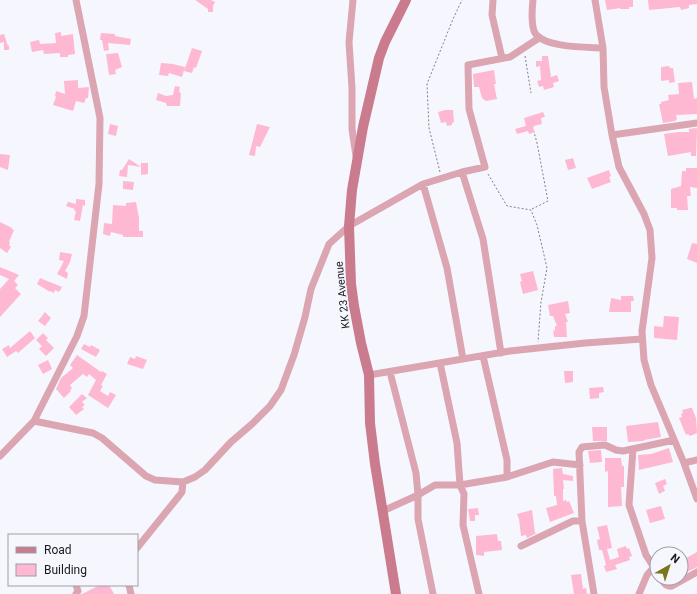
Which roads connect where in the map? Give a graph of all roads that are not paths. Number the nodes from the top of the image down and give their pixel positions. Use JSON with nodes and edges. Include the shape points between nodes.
{"nodes":[{"id":1,"x":76,"y":0,"type":"edge"},
{"id":2,"x":353,"y":0,"type":"edge"},
{"id":3,"x":406,"y":0,"type":"edge"},
{"id":4,"x":493,"y":0,"type":"edge"},
{"id":5,"x":533,"y":0,"type":"edge"},
{"id":6,"x":595,"y":0,"type":"edge"},
{"id":7,"x":539,"y":38,"type":"junction"},
{"id":8,"x":603,"y":48,"type":"junction"},
{"id":9,"x":502,"y":58,"type":"junction"},
{"id":10,"x":697,"y":123,"type":"edge"},
{"id":11,"x":612,"y":135,"type":"junction"},
{"id":12,"x":357,"y":162,"type":"junction"},
{"id":13,"x":462,"y":172,"type":"junction"},
{"id":14,"x":422,"y":184,"type":"junction"},
{"id":15,"x":349,"y":226,"type":"junction"},
{"id":16,"x":642,"y":339,"type":"junction"},
{"id":17,"x":501,"y":353,"type":"junction"},
{"id":18,"x":483,"y":356,"type":"junction"},
{"id":19,"x":463,"y":360,"type":"junction"},
{"id":20,"x":440,"y":363,"type":"junction"},
{"id":21,"x":390,"y":372,"type":"junction"},
{"id":22,"x":369,"y":375,"type":"junction"},
{"id":23,"x":34,"y":421,"type":"junction"},
{"id":24,"x":674,"y":440,"type":"junction"},
{"id":25,"x":633,"y":448,"type":"junction"},
{"id":26,"x":0,"y":456,"type":"edge"},
{"id":27,"x":697,"y":460,"type":"edge"},
{"id":28,"x":684,"y":463,"type":"junction"},
{"id":29,"x":580,"y":465,"type":"junction"},
{"id":30,"x":507,"y":477,"type":"junction"},
{"id":31,"x":183,"y":482,"type":"junction"},
{"id":32,"x":460,"y":486,"type":"junction"},
{"id":33,"x":418,"y":495,"type":"junction"},
{"id":34,"x":697,"y":499,"type":"edge"},
{"id":35,"x":383,"y":511,"type":"junction"},
{"id":36,"x":582,"y":521,"type":"junction"},
{"id":37,"x":521,"y":546,"type":"dead end"},
{"id":38,"x":138,"y":547,"type":"edge"},
{"id":39,"x":649,"y":559,"type":"edge"},
{"id":40,"x":649,"y":574,"type":"edge"},
{"id":41,"x":396,"y":594,"type":"edge"},
{"id":42,"x":433,"y":594,"type":"edge"},
{"id":43,"x":479,"y":594,"type":"edge"},
{"id":44,"x":594,"y":594,"type":"edge"},
{"id":45,"x":640,"y":594,"type":"edge"}],
"edges":[{"from":1,"to":23,"type":"street","via":[[100,118],[99,184],[84,316],[77,336]]},
{"from":2,"to":12,"type":"street","via":[[349,42],[352,129]]},
{"from":3,"to":12,"type":"main road","name":"KK 23 Avenue","via":[[379,58]]},
{"from":4,"to":9,"type":"street","via":[[492,15]]},
{"from":5,"to":7,"type":"street","via":[[534,32]]},
{"from":6,"to":8,"type":"street"},
{"from":7,"to":8,"type":"street","via":[[565,46]]},
{"from":7,"to":9,"type":"street","via":[[510,56]]},
{"from":8,"to":11,"type":"street","via":[[604,87]]},
{"from":9,"to":13,"type":"street","via":[[468,65],[469,109],[485,167]]},
{"from":10,"to":11,"type":"street"},
{"from":11,"to":16,"type":"street","via":[[619,167],[650,230],[652,258]]},
{"from":12,"to":15,"type":"main road","name":"KK 23 Avenue"},
{"from":13,"to":14,"type":"street"},
{"from":13,"to":17,"type":"street","via":[[483,239]]},
{"from":14,"to":15,"type":"street"},
{"from":14,"to":19,"type":"street","via":[[447,268]]},
{"from":15,"to":22,"type":"main road","name":"KK 23 Avenue","via":[[354,306]]},
{"from":15,"to":31,"type":"street","via":[[329,244],[311,289],[294,355],[281,390],[261,416],[231,442],[205,470]]},
{"from":16,"to":17,"type":"street"},
{"from":16,"to":24,"type":"street","via":[[644,360],[651,385]]},
{"from":17,"to":18,"type":"street"},
{"from":18,"to":19,"type":"street"},
{"from":18,"to":30,"type":"street","via":[[507,460]]},
{"from":19,"to":20,"type":"street"},
{"from":20,"to":21,"type":"street"},
{"from":20,"to":32,"type":"street","via":[[457,443]]},
{"from":21,"to":22,"type":"street"},
{"from":21,"to":33,"type":"street","via":[[416,473]]},
{"from":22,"to":35,"type":"main road","name":"KK 23 Avenue","via":[[370,423]]},
{"from":23,"to":26,"type":"street"},
{"from":23,"to":31,"type":"street","via":[[93,433],[146,476],[155,480]]},
{"from":24,"to":25,"type":"street"},
{"from":24,"to":28,"type":"street"},
{"from":25,"to":29,"type":"street","via":[[623,451],[605,445],[582,448],[579,452]]},
{"from":25,"to":39,"type":"street","via":[[629,505]]},
{"from":27,"to":28,"type":"street"},
{"from":28,"to":34,"type":"street"},
{"from":29,"to":30,"type":"street","via":[[553,462]]},
{"from":29,"to":36,"type":"street"},
{"from":30,"to":32,"type":"street"},
{"from":31,"to":38,"type":"street","via":[[182,492]]},
{"from":32,"to":33,"type":"street","via":[[435,486]]},
{"from":32,"to":43,"type":"street","via":[[464,494],[463,525]]},
{"from":33,"to":35,"type":"street"},
{"from":33,"to":42,"type":"street","via":[[418,519]]},
{"from":35,"to":41,"type":"main road","name":"KK 23 Avenue"},
{"from":36,"to":37,"type":"street","via":[[573,521]]},
{"from":36,"to":44,"type":"street"},
{"from":40,"to":45,"type":"street"}]}
